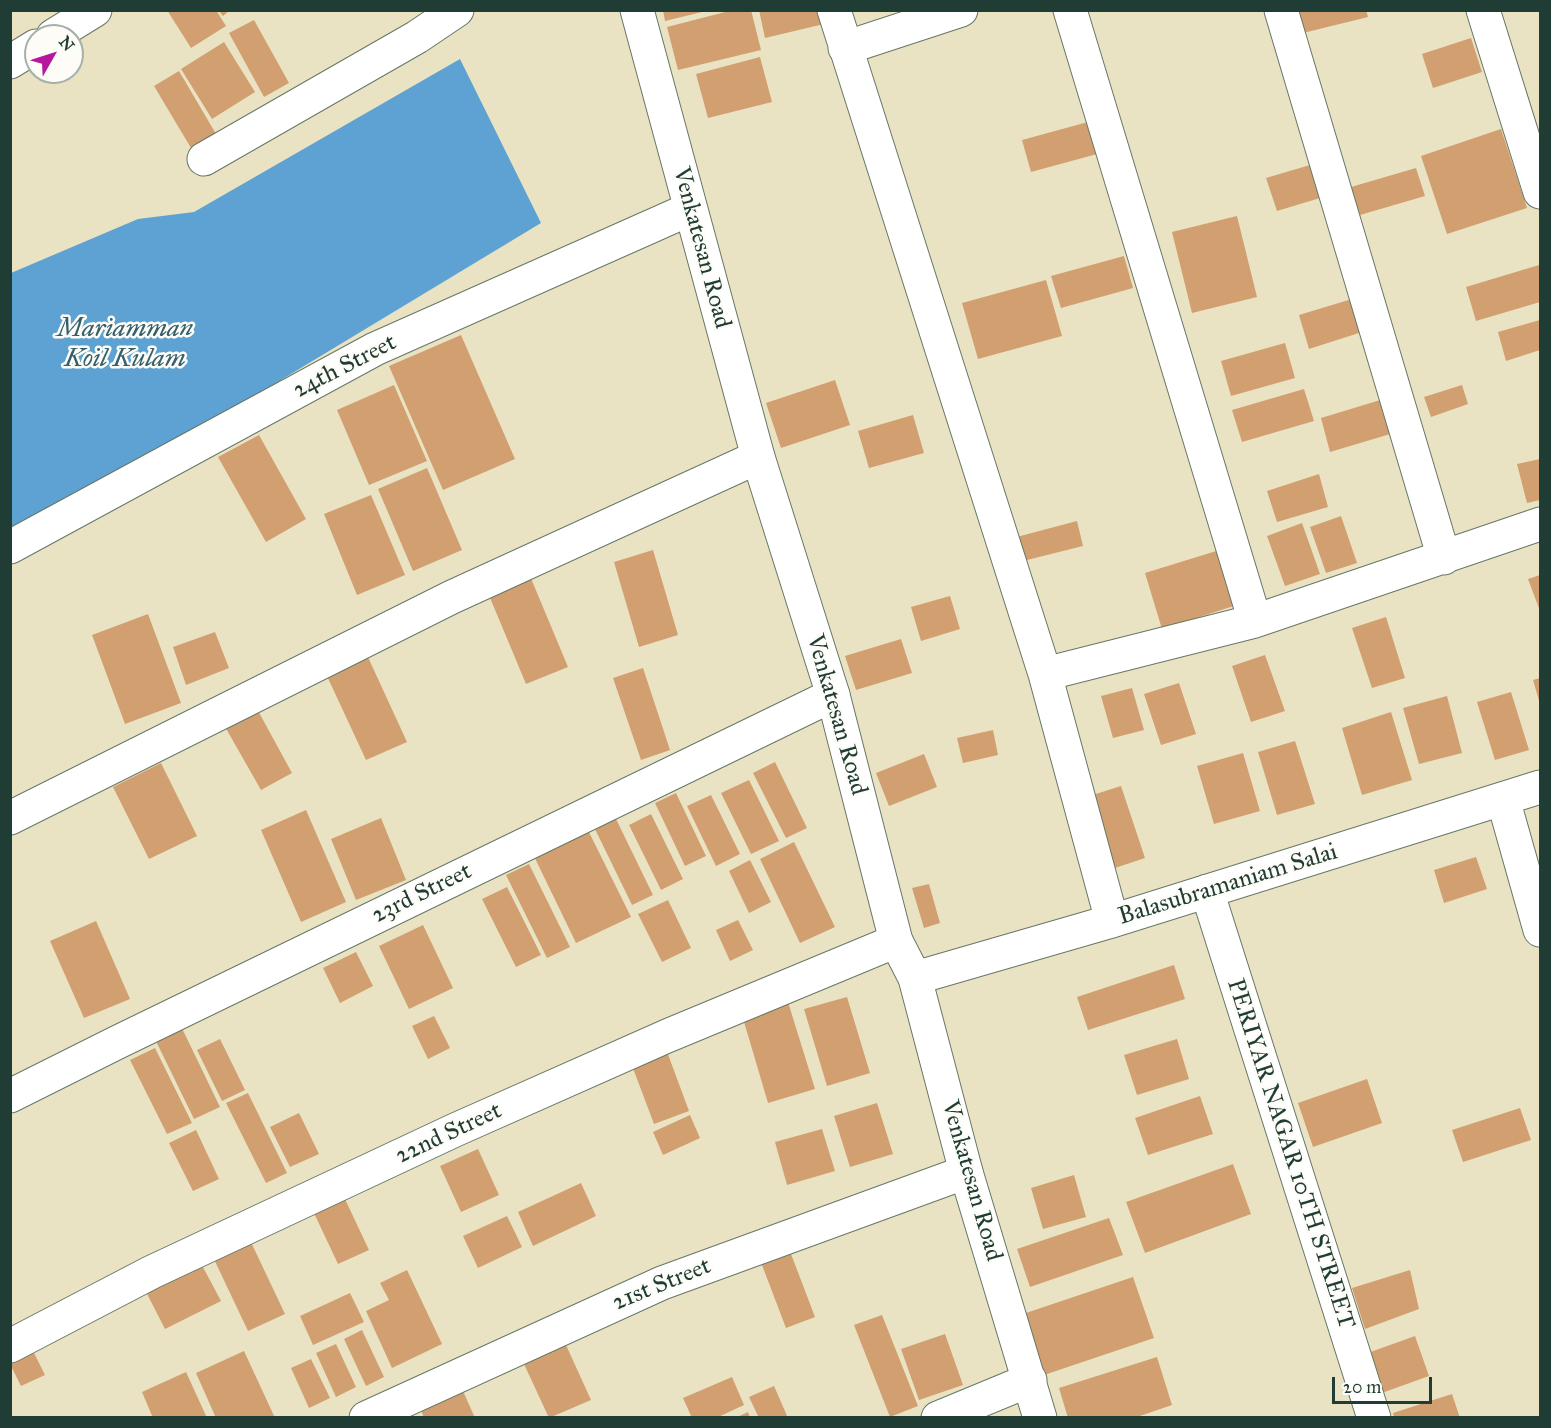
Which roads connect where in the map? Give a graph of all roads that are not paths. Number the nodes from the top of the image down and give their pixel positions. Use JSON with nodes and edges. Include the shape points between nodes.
{"nodes":[{"id":1,"x":95,"y":10,"type":"edge"},
{"id":2,"x":458,"y":10,"type":"edge"},
{"id":3,"x":637,"y":10,"type":"edge"},
{"id":4,"x":834,"y":10,"type":"edge"},
{"id":5,"x":961,"y":10,"type":"edge"},
{"id":6,"x":1070,"y":10,"type":"edge"},
{"id":7,"x":1281,"y":10,"type":"edge"},
{"id":8,"x":1483,"y":10,"type":"edge"},
{"id":9,"x":72,"y":24,"type":"edge"},
{"id":10,"x":411,"y":24,"type":"edge"},
{"id":11,"x":845,"y":48,"type":"junction"},
{"id":12,"x":24,"y":53,"type":"edge"},
{"id":13,"x":10,"y":62,"type":"edge"},
{"id":14,"x":204,"y":159,"type":"dead end"},
{"id":15,"x":1540,"y":192,"type":"edge"},
{"id":16,"x":690,"y":209,"type":"junction"},
{"id":17,"x":758,"y":457,"type":"junction"},
{"id":18,"x":1540,"y":524,"type":"edge"},
{"id":19,"x":10,"y":547,"type":"edge"},
{"id":20,"x":1444,"y":558,"type":"junction"},
{"id":21,"x":1255,"y":621,"type":"junction"},
{"id":22,"x":1045,"y":674,"type":"junction"},
{"id":23,"x":833,"y":694,"type":"junction"},
{"id":24,"x":1540,"y":787,"type":"edge"},
{"id":25,"x":1503,"y":799,"type":"junction"},
{"id":26,"x":10,"y":818,"type":"edge"},
{"id":27,"x":1207,"y":891,"type":"junction"},
{"id":28,"x":1112,"y":921,"type":"junction"},
{"id":29,"x":1540,"y":930,"type":"edge"},
{"id":30,"x":896,"y":941,"type":"junction"},
{"id":31,"x":915,"y":978,"type":"junction"},
{"id":32,"x":10,"y":1096,"type":"edge"},
{"id":33,"x":966,"y":1172,"type":"junction"},
{"id":34,"x":10,"y":1346,"type":"edge"},
{"id":35,"x":1030,"y":1380,"type":"junction"},
{"id":36,"x":366,"y":1418,"type":"edge"},
{"id":37,"x":939,"y":1418,"type":"edge"},
{"id":38,"x":1040,"y":1418,"type":"edge"},
{"id":39,"x":1374,"y":1418,"type":"edge"}],
"edges":[{"from":1,"to":9,"type":"street"},
{"from":2,"to":10,"type":"street"},
{"from":3,"to":16,"type":"street","name":"Venkatesan Road"},
{"from":4,"to":11,"type":"street"},
{"from":5,"to":11,"type":"street"},
{"from":6,"to":21,"type":"street"},
{"from":7,"to":20,"type":"street"},
{"from":8,"to":15,"type":"street"},
{"from":10,"to":14,"type":"street"},
{"from":11,"to":22,"type":"street"},
{"from":12,"to":13,"type":"street"},
{"from":16,"to":17,"type":"street","name":"Venkatesan Road"},
{"from":16,"to":19,"type":"street","name":"24th Street","via":[[375,350]]},
{"from":17,"to":23,"type":"street","name":"Venkatesan Road"},
{"from":17,"to":26,"type":"street","via":[[452,597]]},
{"from":18,"to":20,"type":"street"},
{"from":20,"to":21,"type":"street"},
{"from":21,"to":22,"type":"street"},
{"from":22,"to":28,"type":"street"},
{"from":23,"to":30,"type":"street","name":"Venkatesan Road"},
{"from":23,"to":32,"type":"street","name":"23rd Street"},
{"from":24,"to":25,"type":"street","name":"Balasubramaniam Salai"},
{"from":25,"to":27,"type":"street","name":"Balasubramaniam Salai"},
{"from":25,"to":29,"type":"street"},
{"from":27,"to":28,"type":"street","name":"Balasubramaniam Salai"},
{"from":27,"to":39,"type":"street","name":"PERIYAR NAGAR 10TH STREET"},
{"from":28,"to":31,"type":"street","name":"Balasubramaniam Salai"},
{"from":30,"to":31,"type":"street","name":"Venkatesan Road"},
{"from":30,"to":34,"type":"street","name":"22nd Street","via":[[455,1130],[152,1272]]},
{"from":31,"to":33,"type":"street","name":"Venkatesan Road"},
{"from":33,"to":35,"type":"street","name":"Venkatesan Road"},
{"from":33,"to":36,"type":"street","name":"21st Street","via":[[662,1283]]},
{"from":35,"to":37,"type":"street"},
{"from":35,"to":38,"type":"street","name":"Venkatesan Road"}]}
